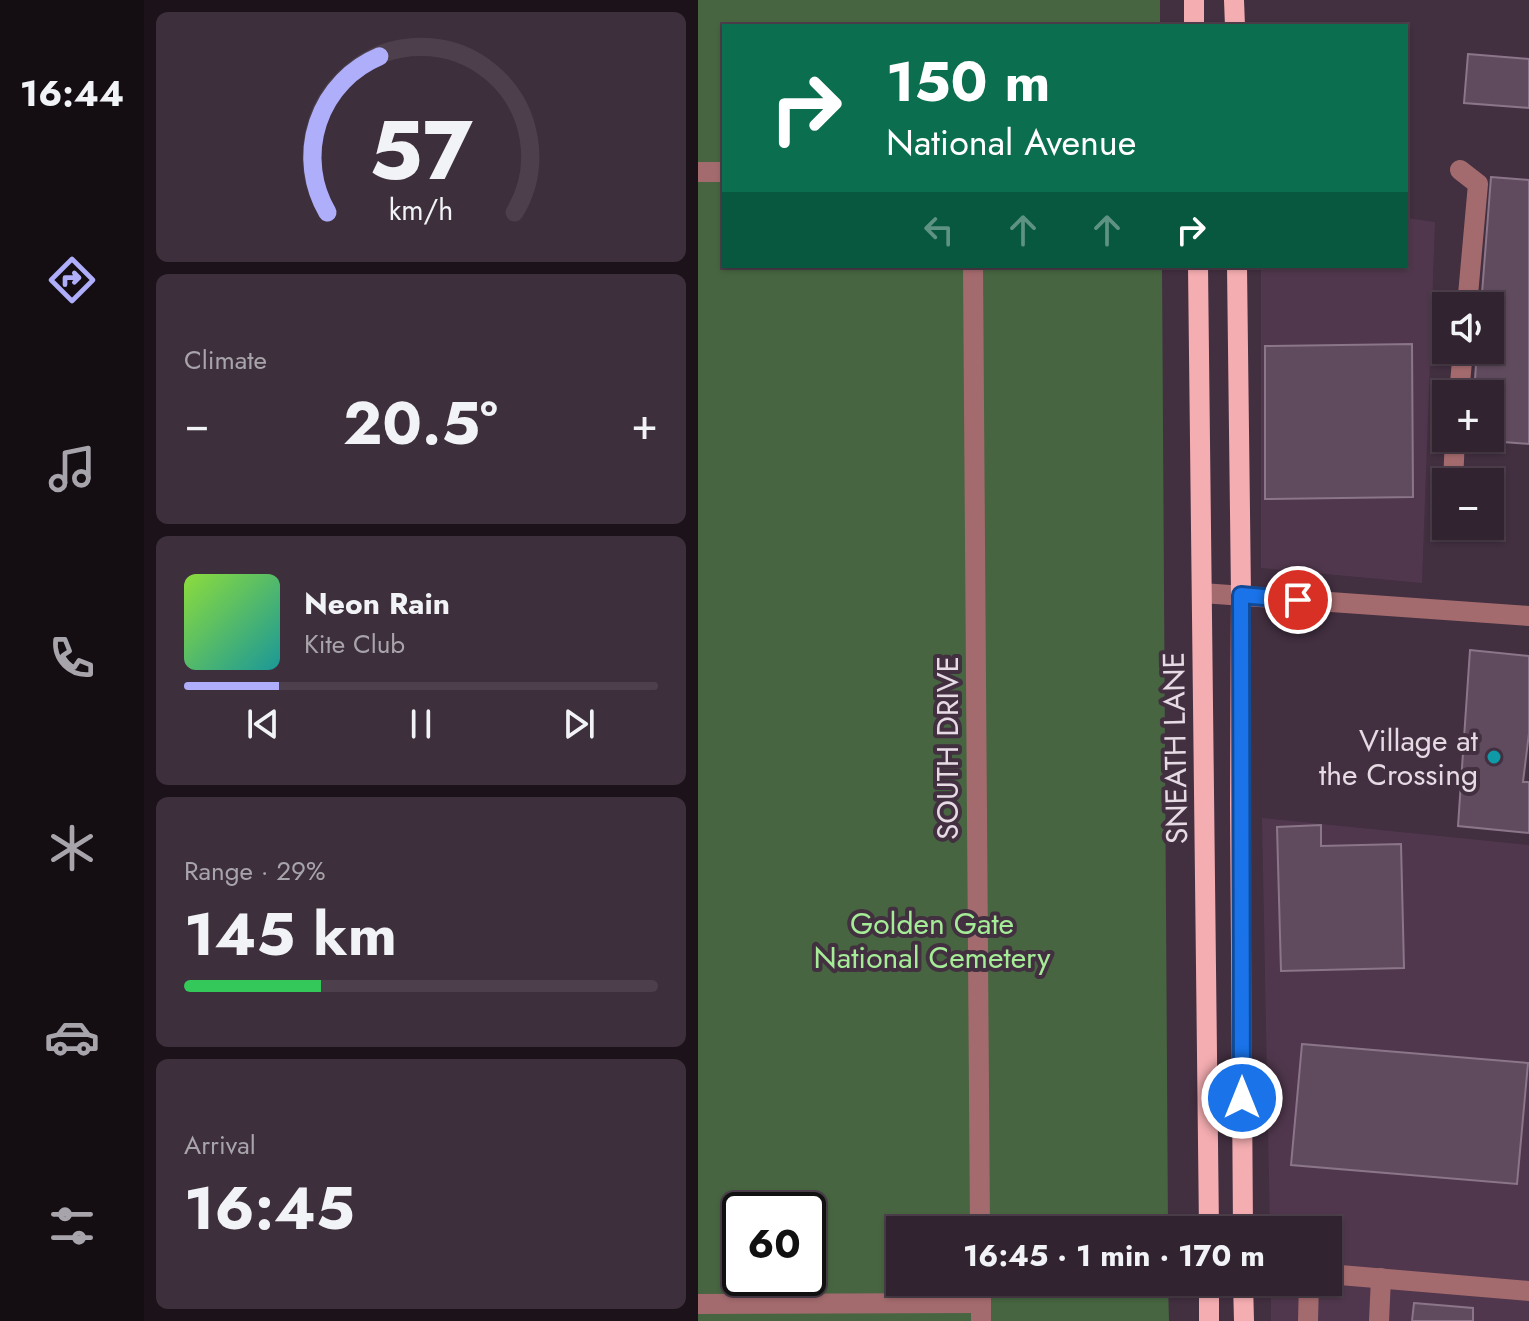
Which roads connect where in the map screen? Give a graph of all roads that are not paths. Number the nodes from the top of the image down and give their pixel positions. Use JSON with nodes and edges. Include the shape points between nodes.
{"nodes":[{"id":1,"x":1194,"y":0,"type":"edge"},
{"id":2,"x":1234,"y":0,"type":"edge"},
{"id":3,"x":1194,"y":24,"type":"edge"},
{"id":4,"x":1235,"y":24,"type":"edge"},
{"id":5,"x":1460,"y":170,"type":"dead end"},
{"id":6,"x":698,"y":172,"type":"edge"},
{"id":7,"x":722,"y":172,"type":"edge"},
{"id":8,"x":973,"y":268,"type":"edge"},
{"id":9,"x":1198,"y":268,"type":"edge"},
{"id":10,"x":1237,"y":268,"type":"edge"},
{"id":11,"x":1468,"y":292,"type":"edge"},
{"id":12,"x":1202,"y":593,"type":"junction"},
{"id":13,"x":1241,"y":595,"type":"junction"},
{"id":14,"x":1529,"y":616,"type":"edge"},
{"id":15,"x":980,"y":1216,"type":"edge"},
{"id":16,"x":1209,"y":1216,"type":"edge"},
{"id":17,"x":1243,"y":1216,"type":"edge"},
{"id":18,"x":1342,"y":1275,"type":"edge"},
{"id":19,"x":1381,"y":1278,"type":"junction"},
{"id":20,"x":1529,"y":1291,"type":"edge"},
{"id":21,"x":1209,"y":1296,"type":"edge"},
{"id":22,"x":1243,"y":1296,"type":"edge"},
{"id":23,"x":1309,"y":1296,"type":"edge"},
{"id":24,"x":981,"y":1302,"type":"edge"},
{"id":25,"x":698,"y":1304,"type":"edge"},
{"id":26,"x":1209,"y":1321,"type":"edge"},
{"id":27,"x":1244,"y":1321,"type":"edge"},
{"id":28,"x":1308,"y":1321,"type":"edge"},
{"id":29,"x":1379,"y":1321,"type":"edge"}],
"edges":[{"from":1,"to":3,"type":"main road"},
{"from":2,"to":4,"type":"main road"},
{"from":5,"to":11,"type":"street","via":[[1478,184]]},
{"from":6,"to":7,"type":"street"},
{"from":8,"to":15,"type":"street","name":"SOUTH DRIVE"},
{"from":9,"to":12,"type":"main road","name":"SNEATH LANE"},
{"from":10,"to":13,"type":"main road"},
{"from":12,"to":13,"type":"street"},
{"from":12,"to":16,"type":"main road","name":"SNEATH LANE"},
{"from":13,"to":14,"type":"street"},
{"from":13,"to":17,"type":"main road"},
{"from":18,"to":19,"type":"street"},
{"from":19,"to":20,"type":"street"},
{"from":19,"to":29,"type":"street"},
{"from":21,"to":26,"type":"main road"},
{"from":22,"to":27,"type":"main road"},
{"from":23,"to":28,"type":"street"},
{"from":24,"to":25,"type":"street"}]}
